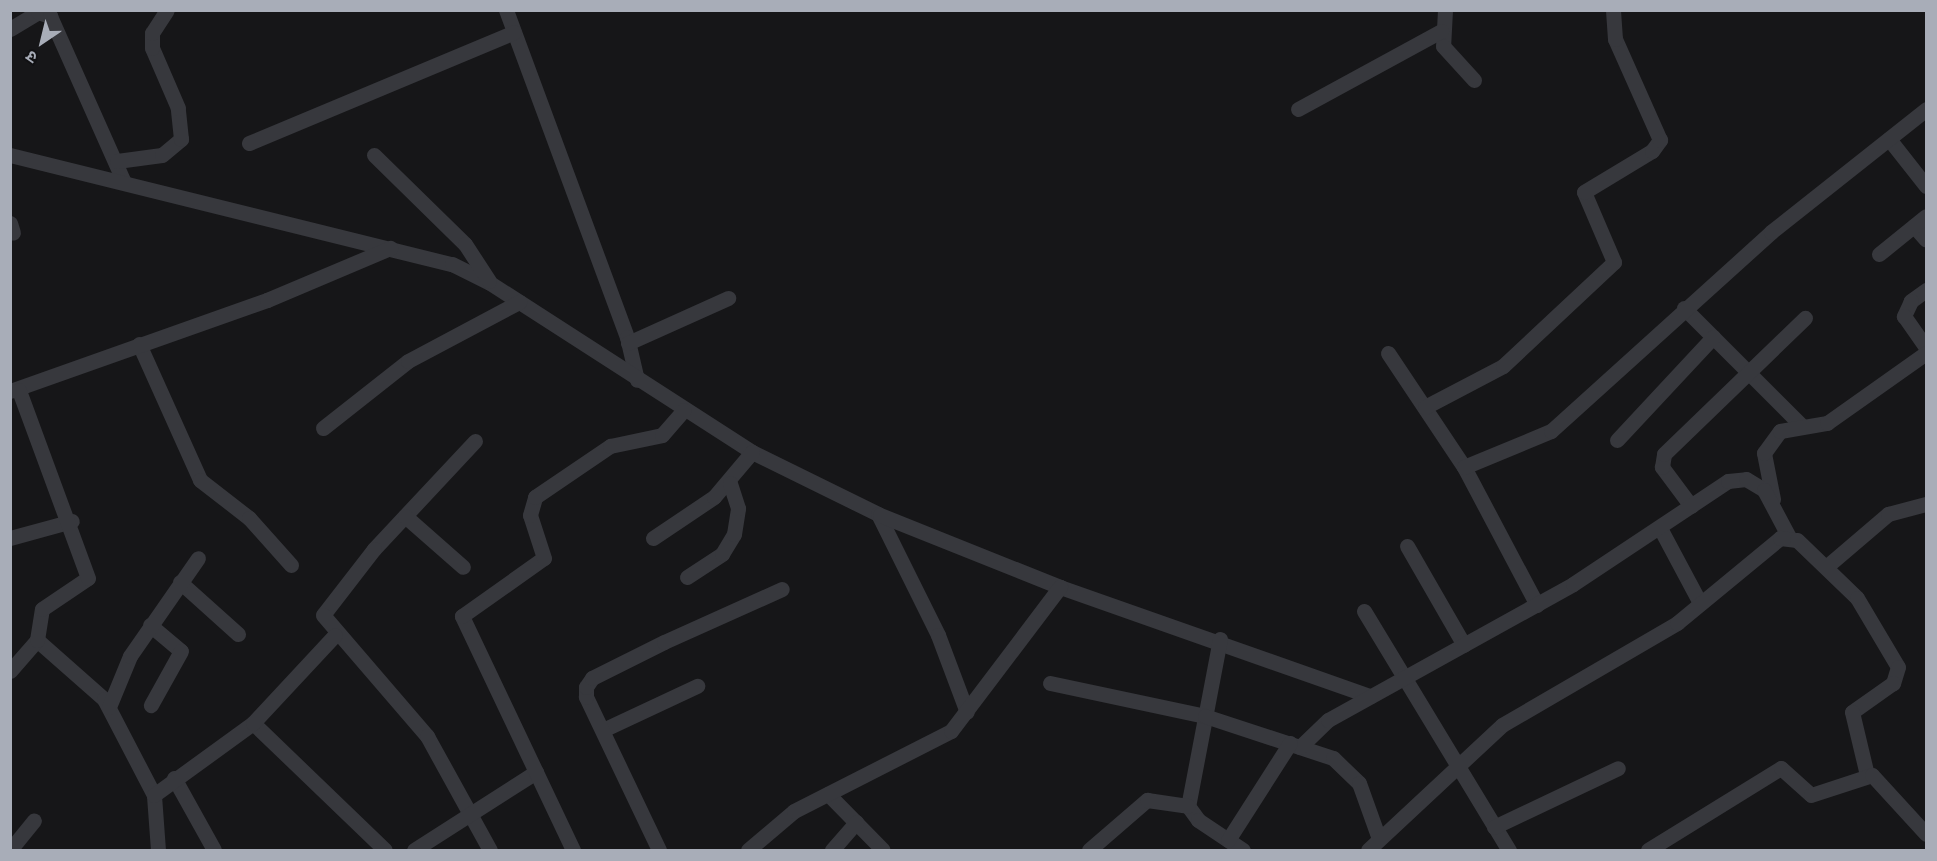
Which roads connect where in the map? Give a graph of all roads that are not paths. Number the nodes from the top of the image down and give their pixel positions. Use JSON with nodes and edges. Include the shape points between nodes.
{"nodes":[{"id":1,"x":166,"y":10,"type":"edge"},
{"id":2,"x":506,"y":10,"type":"edge"},
{"id":3,"x":1445,"y":10,"type":"edge"},
{"id":4,"x":1613,"y":10,"type":"edge"},
{"id":5,"x":10,"y":29,"type":"edge"},
{"id":6,"x":514,"y":32,"type":"junction"},
{"id":7,"x":1441,"y":32,"type":"junction"},
{"id":8,"x":1473,"y":80,"type":"dead end"},
{"id":9,"x":1298,"y":109,"type":"dead end"},
{"id":10,"x":1926,"y":109,"type":"edge"},
{"id":11,"x":1889,"y":139,"type":"junction"},
{"id":12,"x":249,"y":143,"type":"dead end"},
{"id":13,"x":10,"y":155,"type":"edge"},
{"id":14,"x":374,"y":155,"type":"dead end"},
{"id":15,"x":117,"y":161,"type":"junction"},
{"id":16,"x":123,"y":180,"type":"junction"},
{"id":17,"x":1926,"y":186,"type":"edge"},
{"id":18,"x":1926,"y":216,"type":"edge"},
{"id":19,"x":1914,"y":226,"type":"junction"},
{"id":20,"x":1926,"y":240,"type":"edge"},
{"id":21,"x":390,"y":248,"type":"junction"},
{"id":22,"x":1879,"y":254,"type":"dead end"},
{"id":23,"x":490,"y":283,"type":"junction"},
{"id":24,"x":1926,"y":290,"type":"edge"},
{"id":25,"x":728,"y":298,"type":"dead end"},
{"id":26,"x":519,"y":302,"type":"junction"},
{"id":27,"x":1684,"y":308,"type":"junction"},
{"id":28,"x":1805,"y":318,"type":"dead end"},
{"id":29,"x":1713,"y":337,"type":"junction"},
{"id":30,"x":628,"y":343,"type":"junction"},
{"id":31,"x":139,"y":344,"type":"junction"},
{"id":32,"x":1926,"y":348,"type":"edge"},
{"id":33,"x":1388,"y":353,"type":"dead end"},
{"id":34,"x":1926,"y":353,"type":"edge"},
{"id":35,"x":1747,"y":370,"type":"junction"},
{"id":36,"x":637,"y":380,"type":"junction"},
{"id":37,"x":15,"y":391,"type":"edge"},
{"id":38,"x":1425,"y":407,"type":"junction"},
{"id":39,"x":684,"y":410,"type":"junction"},
{"id":40,"x":1802,"y":426,"type":"junction"},
{"id":41,"x":323,"y":428,"type":"dead end"},
{"id":42,"x":1617,"y":440,"type":"dead end"},
{"id":43,"x":475,"y":441,"type":"dead end"},
{"id":44,"x":752,"y":452,"type":"junction"},
{"id":45,"x":1464,"y":466,"type":"junction"},
{"id":46,"x":730,"y":483,"type":"junction"},
{"id":47,"x":1774,"y":502,"type":"junction"},
{"id":48,"x":1926,"y":504,"type":"edge"},
{"id":49,"x":1691,"y":506,"type":"junction"},
{"id":50,"x":878,"y":514,"type":"junction"},
{"id":51,"x":405,"y":516,"type":"junction"},
{"id":52,"x":72,"y":521,"type":"junction"},
{"id":53,"x":1660,"y":528,"type":"junction"},
{"id":54,"x":1789,"y":537,"type":"junction"},
{"id":55,"x":10,"y":538,"type":"edge"},
{"id":56,"x":653,"y":538,"type":"dead end"},
{"id":57,"x":1407,"y":546,"type":"dead end"},
{"id":58,"x":198,"y":558,"type":"dead end"},
{"id":59,"x":291,"y":565,"type":"dead end"},
{"id":60,"x":463,"y":567,"type":"dead end"},
{"id":61,"x":1826,"y":567,"type":"junction"},
{"id":62,"x":687,"y":577,"type":"dead end"},
{"id":63,"x":180,"y":582,"type":"junction"},
{"id":64,"x":1060,"y":587,"type":"junction"},
{"id":65,"x":782,"y":589,"type":"dead end"},
{"id":66,"x":1700,"y":603,"type":"junction"},
{"id":67,"x":1537,"y":605,"type":"junction"},
{"id":68,"x":1365,"y":611,"type":"dead end"},
{"id":69,"x":150,"y":625,"type":"junction"},
{"id":70,"x":238,"y":634,"type":"dead end"},
{"id":71,"x":335,"y":635,"type":"junction"},
{"id":72,"x":1220,"y":639,"type":"junction"},
{"id":73,"x":37,"y":640,"type":"junction"},
{"id":74,"x":1464,"y":645,"type":"junction"},
{"id":75,"x":10,"y":671,"type":"edge"},
{"id":76,"x":1402,"y":679,"type":"junction"},
{"id":77,"x":1050,"y":683,"type":"dead end"},
{"id":78,"x":698,"y":686,"type":"dead end"},
{"id":79,"x":1370,"y":696,"type":"junction"},
{"id":80,"x":152,"y":705,"type":"dead end"},
{"id":81,"x":110,"y":707,"type":"junction"},
{"id":82,"x":967,"y":712,"type":"junction"},
{"id":83,"x":1205,"y":716,"type":"junction"},
{"id":84,"x":254,"y":723,"type":"junction"},
{"id":85,"x":605,"y":729,"type":"junction"},
{"id":86,"x":1295,"y":745,"type":"junction"},
{"id":87,"x":1618,"y":768,"type":"dead end"},
{"id":88,"x":536,"y":772,"type":"junction"},
{"id":89,"x":1457,"y":772,"type":"junction"},
{"id":90,"x":1867,"y":775,"type":"junction"},
{"id":91,"x":174,"y":778,"type":"junction"},
{"id":92,"x":828,"y":794,"type":"junction"},
{"id":93,"x":154,"y":795,"type":"junction"},
{"id":94,"x":1188,"y":806,"type":"junction"},
{"id":95,"x":475,"y":815,"type":"junction"},
{"id":96,"x":34,"y":820,"type":"dead end"},
{"id":97,"x":856,"y":822,"type":"junction"},
{"id":98,"x":1494,"y":827,"type":"junction"},
{"id":99,"x":1926,"y":834,"type":"edge"},
{"id":100,"x":1379,"y":839,"type":"junction"},
{"id":101,"x":1228,"y":840,"type":"junction"},
{"id":102,"x":10,"y":850,"type":"edge"},
{"id":103,"x":158,"y":850,"type":"edge"},
{"id":104,"x":214,"y":850,"type":"edge"},
{"id":105,"x":385,"y":850,"type":"edge"},
{"id":106,"x":414,"y":850,"type":"edge"},
{"id":107,"x":490,"y":850,"type":"edge"},
{"id":108,"x":573,"y":850,"type":"edge"},
{"id":109,"x":659,"y":850,"type":"edge"},
{"id":110,"x":748,"y":850,"type":"edge"},
{"id":111,"x":832,"y":850,"type":"edge"},
{"id":112,"x":883,"y":850,"type":"edge"},
{"id":113,"x":1089,"y":850,"type":"edge"},
{"id":114,"x":1243,"y":850,"type":"edge"},
{"id":115,"x":1368,"y":850,"type":"edge"},
{"id":116,"x":1509,"y":850,"type":"edge"},
{"id":117,"x":1648,"y":850,"type":"edge"}],
"edges":[{"from":1,"to":15,"type":"street","via":[[152,33],[152,48],[178,108],[181,139],[162,155]]},
{"from":2,"to":6,"type":"street"},
{"from":3,"to":7,"type":"street"},
{"from":4,"to":38,"type":"street","via":[[1614,39],[1660,140],[1652,151],[1584,192],[1614,262],[1503,366]]},
{"from":5,"to":15,"type":"street","via":[[38,12],[50,16]]},
{"from":6,"to":12,"type":"street"},
{"from":6,"to":30,"type":"street"},
{"from":7,"to":8,"type":"street","via":[[1451,59]]},
{"from":7,"to":9,"type":"street"},
{"from":10,"to":11,"type":"street"},
{"from":11,"to":17,"type":"street"},
{"from":11,"to":27,"type":"street"},
{"from":13,"to":16,"type":"street"},
{"from":14,"to":23,"type":"street","via":[[465,244]]},
{"from":15,"to":16,"type":"street"},
{"from":16,"to":21,"type":"street"},
{"from":18,"to":19,"type":"street"},
{"from":19,"to":20,"type":"street"},
{"from":19,"to":22,"type":"street"},
{"from":21,"to":23,"type":"street","via":[[452,264]]},
{"from":21,"to":31,"type":"street","via":[[267,300]]},
{"from":23,"to":26,"type":"street"},
{"from":24,"to":32,"type":"street","via":[[1911,301],[1904,316]]},
{"from":25,"to":30,"type":"street"},
{"from":26,"to":36,"type":"street"},
{"from":26,"to":41,"type":"street","via":[[408,361]]},
{"from":27,"to":29,"type":"street"},
{"from":27,"to":45,"type":"street","via":[[1551,431]]},
{"from":28,"to":35,"type":"street"},
{"from":29,"to":35,"type":"street"},
{"from":29,"to":42,"type":"street"},
{"from":30,"to":36,"type":"street"},
{"from":31,"to":37,"type":"street"},
{"from":31,"to":59,"type":"street","via":[[200,480],[249,518]]},
{"from":33,"to":38,"type":"street"},
{"from":34,"to":40,"type":"street","via":[[1827,423]]},
{"from":35,"to":40,"type":"street"},
{"from":35,"to":49,"type":"street","via":[[1664,454],[1662,467]]},
{"from":36,"to":39,"type":"street"},
{"from":37,"to":52,"type":"street"},
{"from":38,"to":45,"type":"street"},
{"from":39,"to":44,"type":"street"},
{"from":39,"to":88,"type":"street","via":[[662,435],[610,446],[536,497],[530,515],[544,558],[462,616]]},
{"from":40,"to":47,"type":"street","via":[[1785,427],[1764,453]]},
{"from":43,"to":51,"type":"street"},
{"from":44,"to":46,"type":"street"},
{"from":44,"to":50,"type":"street"},
{"from":45,"to":67,"type":"street"},
{"from":46,"to":56,"type":"street"},
{"from":46,"to":62,"type":"street","via":[[739,519],[734,534],[722,554]]},
{"from":47,"to":49,"type":"street","via":[[1756,484],[1737,478]]},
{"from":47,"to":54,"type":"street"},
{"from":48,"to":61,"type":"street","via":[[1888,514]]},
{"from":49,"to":53,"type":"street"},
{"from":50,"to":64,"type":"street"},
{"from":50,"to":82,"type":"street","via":[[928,614]]},
{"from":51,"to":60,"type":"street"},
{"from":51,"to":71,"type":"street","via":[[325,609],[325,623]]},
{"from":52,"to":55,"type":"street"},
{"from":52,"to":73,"type":"street","via":[[88,578],[74,592],[42,609]]},
{"from":53,"to":66,"type":"street"},
{"from":53,"to":67,"type":"street"},
{"from":54,"to":61,"type":"street"},
{"from":54,"to":66,"type":"street","via":[[1770,544]]},
{"from":57,"to":74,"type":"street"},
{"from":58,"to":63,"type":"street"},
{"from":61,"to":90,"type":"street","via":[[1875,621],[1898,667],[1893,683],[1852,712]]},
{"from":63,"to":69,"type":"street"},
{"from":63,"to":70,"type":"street"},
{"from":64,"to":72,"type":"street"},
{"from":64,"to":82,"type":"street"},
{"from":65,"to":85,"type":"street","via":[[592,678],[586,697]]},
{"from":66,"to":89,"type":"street","via":[[1645,644],[1502,725]]},
{"from":67,"to":74,"type":"street"},
{"from":68,"to":76,"type":"street"},
{"from":69,"to":80,"type":"street","via":[[181,651]]},
{"from":69,"to":81,"type":"street","via":[[130,656]]},
{"from":71,"to":84,"type":"street"},
{"from":71,"to":95,"type":"street","via":[[381,679],[427,736]]},
{"from":72,"to":79,"type":"street"},
{"from":72,"to":83,"type":"street"},
{"from":73,"to":75,"type":"street"},
{"from":73,"to":81,"type":"street"},
{"from":74,"to":76,"type":"street"},
{"from":76,"to":79,"type":"street"},
{"from":76,"to":89,"type":"street"},
{"from":77,"to":83,"type":"street"},
{"from":78,"to":85,"type":"street"},
{"from":79,"to":86,"type":"street","via":[[1320,725]]},
{"from":81,"to":93,"type":"street"},
{"from":82,"to":92,"type":"street","via":[[940,740]]},
{"from":83,"to":86,"type":"street"},
{"from":83,"to":94,"type":"street"},
{"from":84,"to":91,"type":"street"},
{"from":84,"to":105,"type":"street"},
{"from":85,"to":109,"type":"street"},
{"from":86,"to":100,"type":"street","via":[[1333,758],[1350,770]]},
{"from":86,"to":101,"type":"street"},
{"from":87,"to":98,"type":"street"},
{"from":88,"to":95,"type":"street"},
{"from":88,"to":108,"type":"street"},
{"from":89,"to":98,"type":"street"},
{"from":89,"to":100,"type":"street"},
{"from":90,"to":99,"type":"street","via":[[1885,784]]},
{"from":90,"to":117,"type":"street","via":[[1811,795],[1787,771],[1775,769]]},
{"from":91,"to":93,"type":"street"},
{"from":91,"to":104,"type":"street"},
{"from":92,"to":97,"type":"street"},
{"from":92,"to":110,"type":"street","via":[[794,810]]},
{"from":93,"to":103,"type":"street"},
{"from":94,"to":101,"type":"street"},
{"from":94,"to":113,"type":"street","via":[[1147,800]]},
{"from":95,"to":106,"type":"street"},
{"from":95,"to":107,"type":"street"},
{"from":96,"to":102,"type":"street"},
{"from":97,"to":111,"type":"street"},
{"from":97,"to":112,"type":"street"},
{"from":98,"to":116,"type":"street"},
{"from":100,"to":115,"type":"street"},
{"from":101,"to":114,"type":"street"}]}
